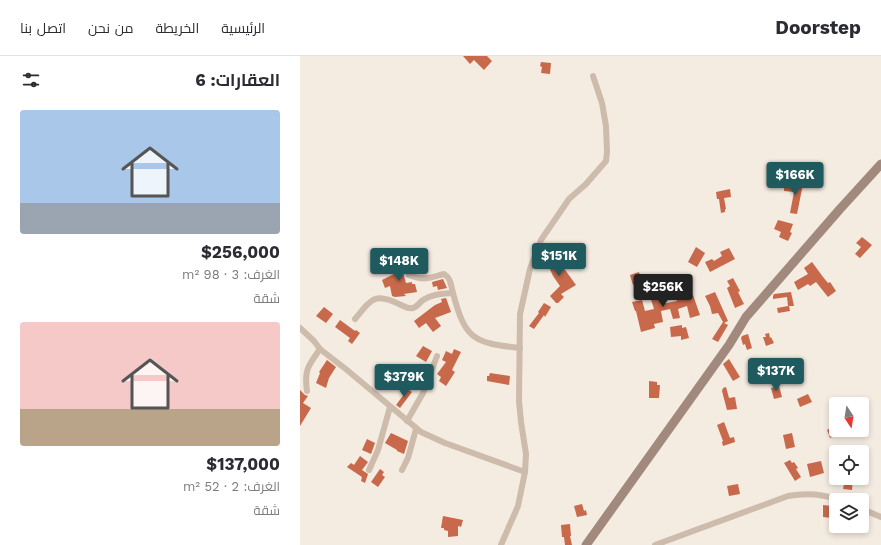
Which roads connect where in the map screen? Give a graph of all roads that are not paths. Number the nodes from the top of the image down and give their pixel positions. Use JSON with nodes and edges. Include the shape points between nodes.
{"nodes":[{"id":1,"x":593,"y":76,"type":"dead end"},
{"id":2,"x":881,"y":164,"type":"edge"},
{"id":3,"x":410,"y":275,"type":"dead end"},
{"id":4,"x":453,"y":293,"type":"junction"},
{"id":5,"x":356,"y":319,"type":"dead end"},
{"id":6,"x":300,"y":328,"type":"edge"},
{"id":7,"x":520,"y":348,"type":"junction"},
{"id":8,"x":320,"y":349,"type":"junction"},
{"id":9,"x":438,"y":356,"type":"dead end"},
{"id":10,"x":307,"y":391,"type":"dead end"},
{"id":11,"x":390,"y":407,"type":"junction"},
{"id":12,"x":407,"y":421,"type":"junction"},
{"id":13,"x":416,"y":429,"type":"junction"},
{"id":14,"x":369,"y":470,"type":"dead end"},
{"id":15,"x":402,"y":470,"type":"dead end"},
{"id":16,"x":525,"y":472,"type":"junction"},
{"id":17,"x":829,"y":497,"type":"edge"},
{"id":18,"x":869,"y":512,"type":"edge"},
{"id":19,"x":881,"y":517,"type":"edge"},
{"id":20,"x":501,"y":545,"type":"edge"},
{"id":21,"x":586,"y":545,"type":"edge"},
{"id":22,"x":655,"y":545,"type":"edge"}],
"edges":[{"from":1,"to":7,"type":"street","via":[[606,126],[606,161],[569,199],[541,240],[523,295]]},
{"from":2,"to":21,"type":"street","via":[[746,317],[729,345]]},
{"from":3,"to":4,"type":"street","via":[[426,279],[444,274],[451,282]]},
{"from":4,"to":5,"type":"street","via":[[431,296],[413,309],[382,298],[373,300]]},
{"from":4,"to":7,"type":"street","via":[[458,314],[474,337],[499,346]]},
{"from":6,"to":8,"type":"street"},
{"from":7,"to":16,"type":"street","via":[[520,400],[526,454]]},
{"from":8,"to":10,"type":"street","via":[[308,366],[305,378]]},
{"from":8,"to":11,"type":"street"},
{"from":9,"to":12,"type":"street"},
{"from":11,"to":12,"type":"street"},
{"from":11,"to":14,"type":"street","via":[[378,450]]},
{"from":12,"to":13,"type":"street"},
{"from":13,"to":15,"type":"street"},
{"from":13,"to":16,"type":"street","via":[[425,435]]},
{"from":16,"to":20,"type":"street","via":[[518,506]]},
{"from":17,"to":22,"type":"street","via":[[810,494],[788,496]]},
{"from":18,"to":19,"type":"street"}]}
